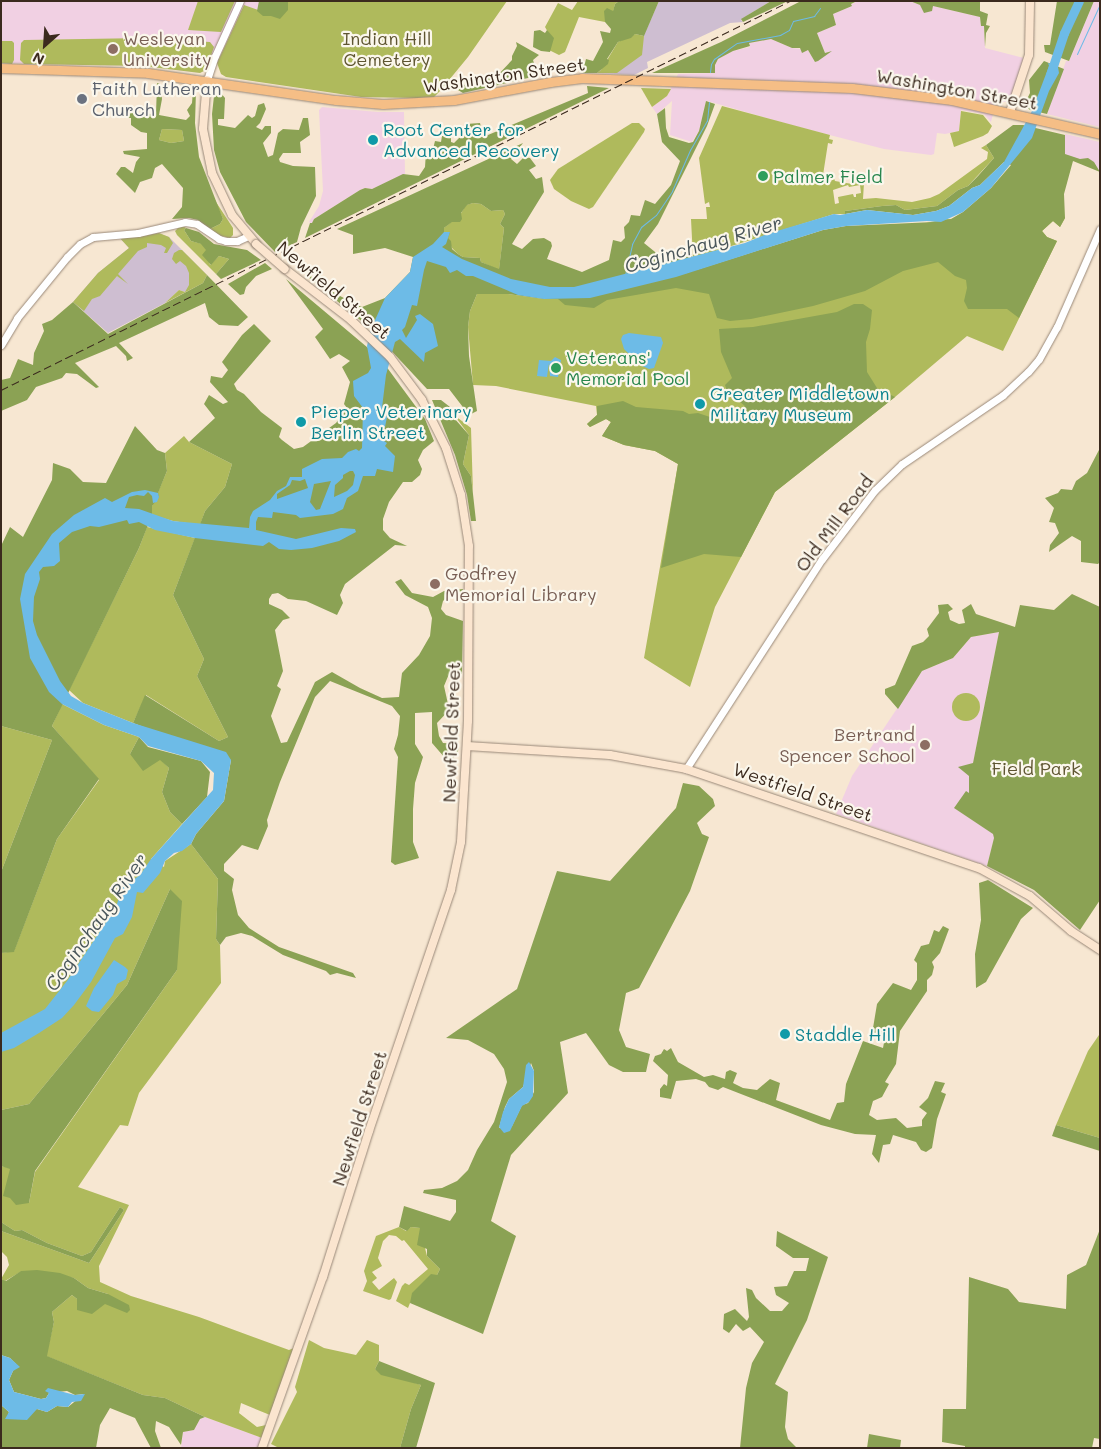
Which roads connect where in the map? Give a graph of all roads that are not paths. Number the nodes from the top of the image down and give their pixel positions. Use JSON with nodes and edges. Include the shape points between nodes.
{"nodes":[{"id":1,"x":240,"y":1,"type":"edge"},
{"id":2,"x":1030,"y":1,"type":"edge"},
{"id":3,"x":1,"y":68,"type":"edge"},
{"id":4,"x":207,"y":80,"type":"junction"},
{"id":5,"x":1010,"y":112,"type":"junction"},
{"id":6,"x":1100,"y":134,"type":"edge"},
{"id":7,"x":1100,"y":228,"type":"edge"},
{"id":8,"x":248,"y":236,"type":"junction"},
{"id":9,"x":4,"y":333,"type":"edge"},
{"id":10,"x":1,"y":345,"type":"edge"},
{"id":11,"x":467,"y":746,"type":"junction"},
{"id":12,"x":686,"y":769,"type":"junction"},
{"id":13,"x":1100,"y":950,"type":"edge"},
{"id":14,"x":262,"y":1448,"type":"edge"}],
"edges":[{"from":1,"to":4,"type":"street"},
{"from":2,"to":5,"type":"main road","via":[[1029,55]]},
{"from":3,"to":4,"type":"highway","name":"Washington Street","via":[[133,72]]},
{"from":4,"to":5,"type":"highway","name":"Washington Street","via":[[383,104],[454,100],[577,78],[852,88],[912,94]]},
{"from":4,"to":8,"type":"main road","name":"Newfield Street","via":[[203,119],[209,162],[223,200]]},
{"from":5,"to":6,"type":"highway","name":"Washington Street"},
{"from":7,"to":12,"type":"street","name":"Old Mill Road","via":[[1057,327],[1039,359],[1003,395],[902,464],[875,490],[822,560]]},
{"from":8,"to":9,"type":"street","via":[[226,241],[197,224],[185,222],[138,233],[98,235],[86,240],[67,257]]},
{"from":8,"to":11,"type":"main road","name":"Newfield Street","bridge":true,"via":[[364,331],[403,373],[426,408],[446,448],[466,521],[469,560]]},
{"from":9,"to":10,"type":"street"},
{"from":11,"to":12,"type":"main road","name":"Westfield Street","via":[[610,755]]},
{"from":11,"to":14,"type":"main road","name":"Newfield Street","via":[[460,842],[451,890],[323,1277]]},
{"from":12,"to":13,"type":"main road","name":"Westfield Street","via":[[979,868],[1030,896],[1071,931]]}]}
